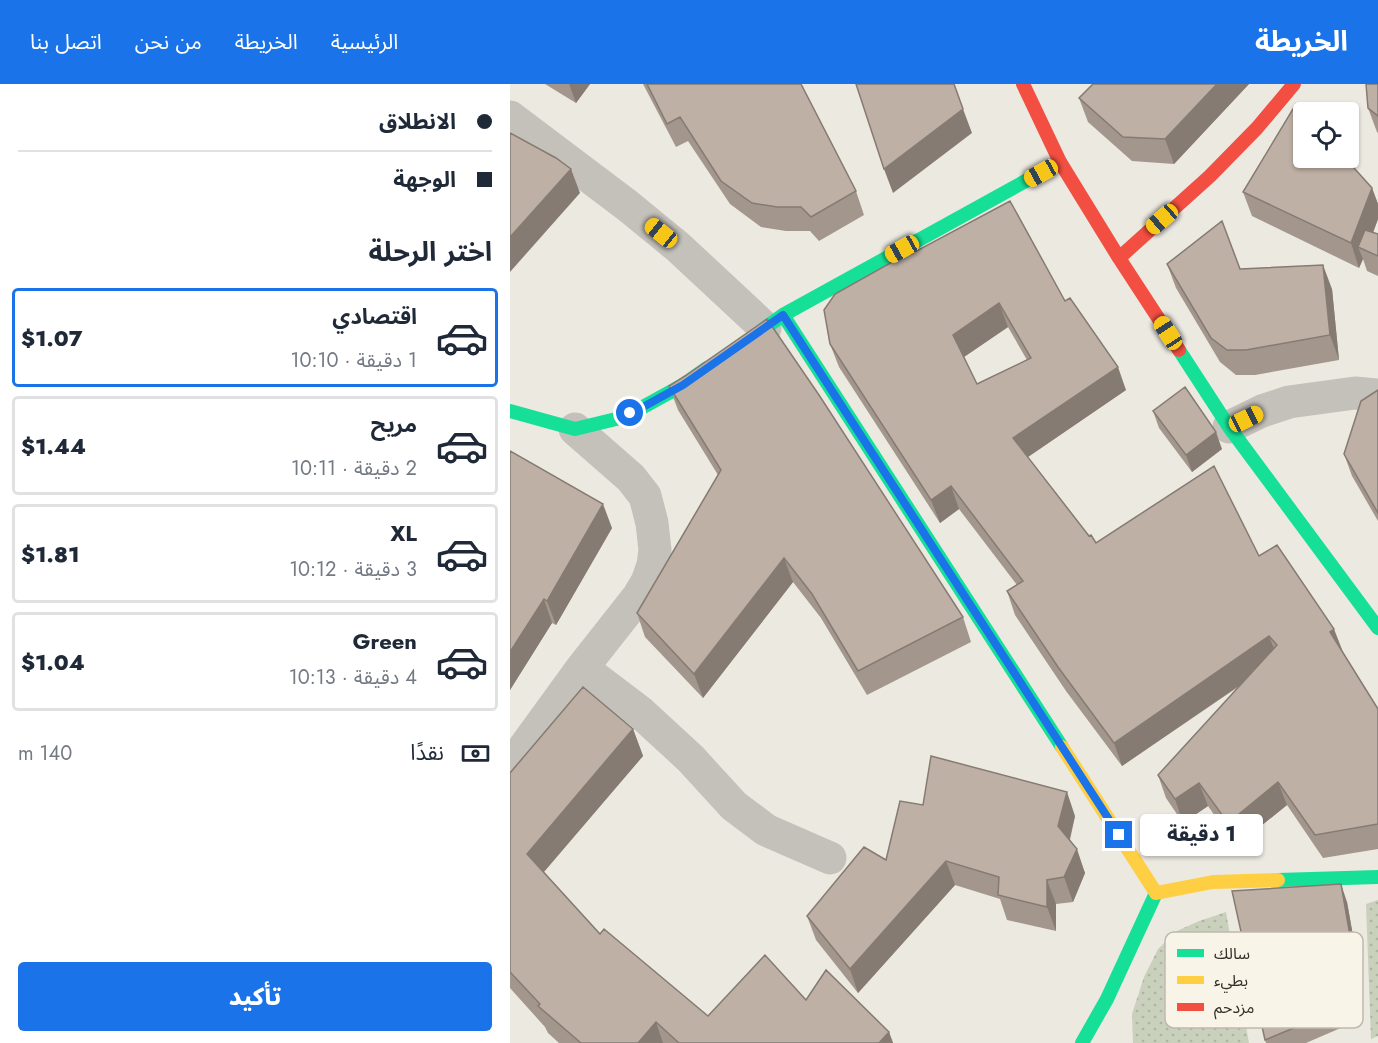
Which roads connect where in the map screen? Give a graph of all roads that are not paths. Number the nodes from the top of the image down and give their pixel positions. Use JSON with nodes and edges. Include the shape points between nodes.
{"nodes":[{"id":1,"x":1023,"y":84,"type":"edge"},
{"id":2,"x":1294,"y":84,"type":"edge"},
{"id":3,"x":510,"y":117,"type":"edge"},
{"id":4,"x":1060,"y":162,"type":"junction"},
{"id":5,"x":1119,"y":258,"type":"junction"},
{"id":6,"x":768,"y":326,"type":"junction"},
{"id":7,"x":722,"y":357,"type":"edge"},
{"id":8,"x":1378,"y":395,"type":"edge"},
{"id":9,"x":510,"y":411,"type":"edge"},
{"id":10,"x":1229,"y":427,"type":"junction"},
{"id":11,"x":575,"y":429,"type":"junction"},
{"id":12,"x":1378,"y":628,"type":"edge"},
{"id":13,"x":582,"y":668,"type":"junction"},
{"id":14,"x":510,"y":767,"type":"edge"},
{"id":15,"x":830,"y":858,"type":"dead end"},
{"id":16,"x":1378,"y":877,"type":"edge"},
{"id":17,"x":1156,"y":893,"type":"junction"},
{"id":18,"x":1082,"y":1043,"type":"edge"}],
"edges":[{"from":1,"to":4,"type":"street"},
{"from":2,"to":5,"type":"street","via":[[1210,176]]},
{"from":3,"to":6,"type":"street","via":[[628,206]]},
{"from":4,"to":5,"type":"street"},
{"from":4,"to":6,"type":"street"},
{"from":5,"to":10,"type":"street"},
{"from":6,"to":17,"type":"street"},
{"from":7,"to":11,"type":"street","via":[[643,407]]},
{"from":8,"to":10,"type":"street","via":[[1355,393],[1290,402]]},
{"from":9,"to":11,"type":"street"},
{"from":10,"to":12,"type":"street"},
{"from":11,"to":13,"type":"street","via":[[631,478],[645,496],[655,550],[647,582],[638,597]]},
{"from":13,"to":14,"type":"street"},
{"from":13,"to":15,"type":"street","via":[[640,712],[734,806],[766,830]]},
{"from":16,"to":17,"type":"street","via":[[1213,882]]},
{"from":17,"to":18,"type":"street"}]}
